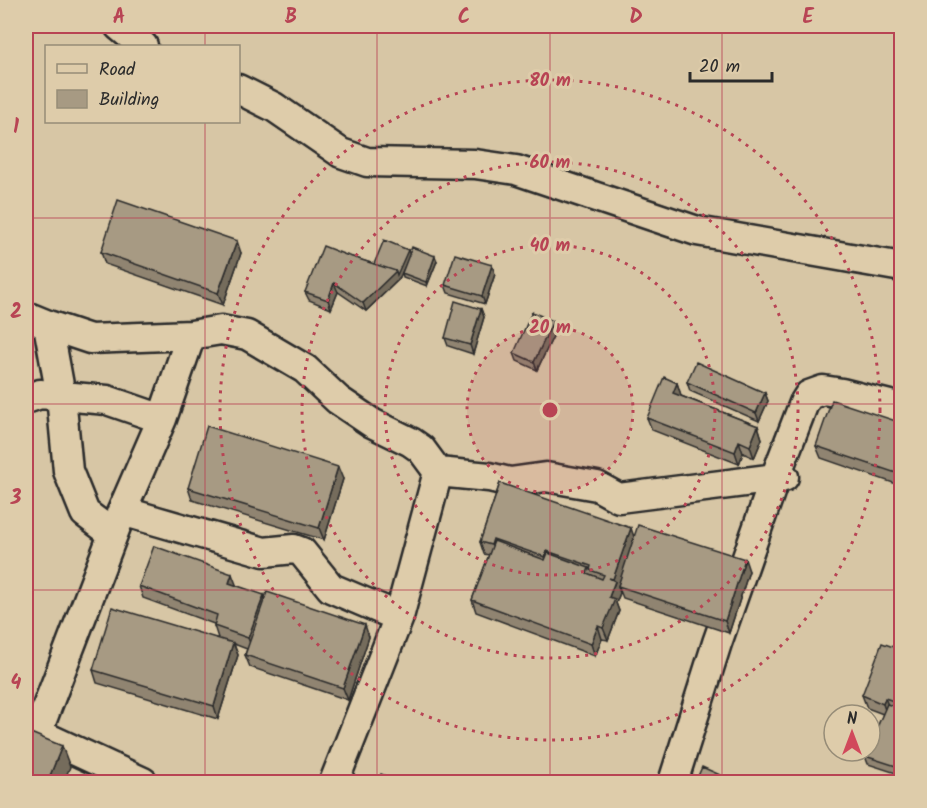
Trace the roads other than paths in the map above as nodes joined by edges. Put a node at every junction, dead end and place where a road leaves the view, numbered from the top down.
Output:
1 (119, 26) edge
2 (142, 45) edge
3 (240, 90) edge
4 (902, 267) edge
5 (37, 321) edge
6 (191, 334) junction
7 (61, 396) junction
8 (26, 399) edge
9 (902, 408) edge
10 (162, 419) junction
11 (438, 472) junction
12 (780, 477) junction
13 (118, 522) junction
14 (399, 617) junction
15 (31, 732) edge
16 (144, 783) edge
17 (334, 783) edge
18 (673, 783) edge

1 - 2 street
3 - 4 street
5 - 6 street
5 - 7 street
6 - 10 street
6 - 11 street
7 - 8 street
7 - 10 street
7 - 13 street
9 - 12 street
10 - 13 street
11 - 12 street
11 - 14 street
12 - 18 street
13 - 14 street
13 - 15 street
14 - 17 street
15 - 16 street

